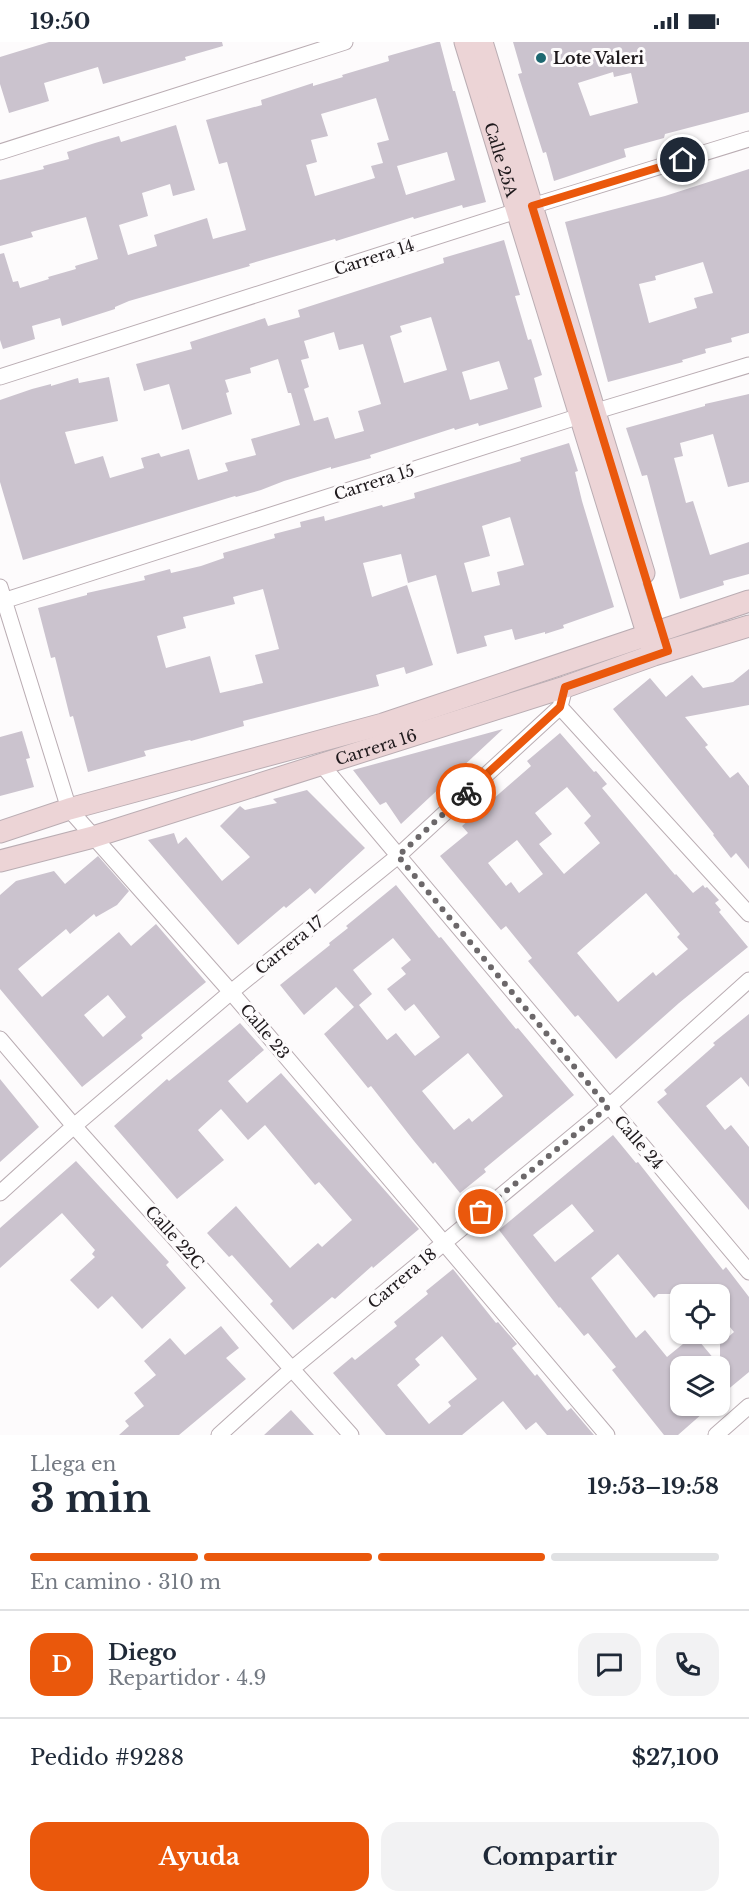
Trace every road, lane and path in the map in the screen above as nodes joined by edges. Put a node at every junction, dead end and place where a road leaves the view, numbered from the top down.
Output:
1 (345, 42) edge
2 (465, 42) edge
3 (482, 42) edge
4 (749, 140) edge
5 (0, 152) edge
6 (525, 208) junction
7 (749, 365) edge
8 (0, 377) edge
9 (588, 414) junction
10 (1, 596) edge
11 (749, 601) edge
12 (749, 627) edge
13 (654, 632) junction
14 (661, 653) junction
15 (562, 697) junction
16 (321, 764) junction
17 (69, 809) junction
18 (0, 832) edge
19 (93, 837) junction
20 (398, 856) junction
21 (0, 861) edge
22 (749, 914) edge
23 (749, 980) edge
24 (231, 992) junction
25 (0, 1039) edge
26 (608, 1107) junction
27 (74, 1126) junction
28 (0, 1193) edge
29 (444, 1242) junction
30 (749, 1272) edge
31 (293, 1368) junction
32 (749, 1407) edge
33 (219, 1435) edge
34 (351, 1435) edge
35 (607, 1435) edge
36 (716, 1435) edge

1 - 5 street
2 - 6 street, Calle 25A
3 - 6 street, Calle 25A
4 - 6 street, Carrera 14
6 - 8 street, Carrera 14
6 - 9 street, Calle 25A
7 - 9 street, Carrera 15
9 - 10 street, Carrera 15
9 - 13 street, Calle 25A
10 - 17 street, Calle 23
11 - 13 street, Carrera 16
12 - 14 street, Carrera 16
13 - 14 street, Calle 25A
13 - 17 street, Carrera 16
14 - 15 street, Carrera 16
15 - 16 street, Carrera 16
15 - 20 street, Carrera 17
15 - 22 street
16 - 19 street, Carrera 16
16 - 20 street, Calle 24
17 - 18 street, Carrera 16
17 - 19 street, Calle 23
19 - 21 street, Carrera 16
19 - 24 street, Calle 23
20 - 24 street, Carrera 17
20 - 26 street, Calle 24
23 - 26 street, Carrera 18
24 - 27 street, Carrera 17
24 - 29 street, Calle 23
25 - 27 street, Calle 22C
26 - 29 street, Carrera 18
26 - 30 street, Calle 24
27 - 28 street, Carrera 17
27 - 31 street, Calle 22C
29 - 31 street, Carrera 18
29 - 35 street, Calle 23
31 - 33 street, Carrera 18
31 - 34 street, Calle 22C
32 - 36 street

